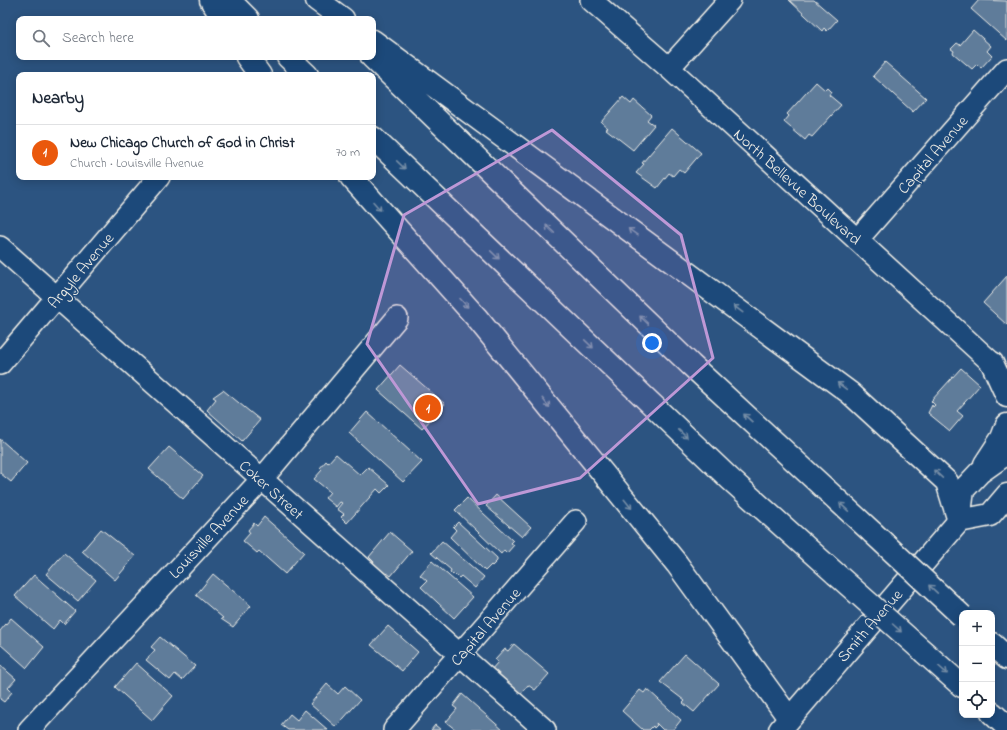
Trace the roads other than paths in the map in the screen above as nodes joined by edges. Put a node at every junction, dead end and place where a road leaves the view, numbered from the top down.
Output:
1 (211, 0) edge
2 (229, 0) edge
3 (312, 0) edge
4 (318, 0) edge
5 (591, 0) edge
6 (730, 0) edge
7 (221, 16) edge
8 (245, 16) edge
9 (329, 16) edge
10 (339, 16) edge
11 (376, 44) edge
12 (249, 60) edge
13 (291, 60) edge
14 (375, 60) edge
15 (669, 68) junction
16 (1007, 69) edge
17 (258, 72) edge
18 (304, 72) edge
19 (376, 141) edge
20 (156, 180) edge
21 (354, 180) edge
22 (857, 240) junction
23 (0, 247) edge
24 (57, 298) junction
25 (397, 318) dead end
26 (0, 364) edge
27 (1000, 366) edge
28 (1007, 396) edge
29 (1007, 425) edge
30 (1007, 453) edge
31 (980, 472) junction
32 (262, 479) junction
33 (1007, 495) edge
34 (576, 521) dead end
35 (959, 521) junction
36 (959, 613) edge
37 (994, 646) edge
38 (460, 656) junction
39 (1007, 658) edge
40 (959, 683) edge
41 (995, 716) edge
42 (788, 726) edge
43 (1007, 727) edge
44 (29, 730) edge
45 (394, 730) edge
46 (545, 730) edge

1 - 7 main road
2 - 8 main road
3 - 9 main road
4 - 10 main road
5 - 15 street, North Bellevue Boulevard
6 - 15 street
35 -> 11 main road
12 - 17 main road
13 - 18 main road
36 -> 14 main road, bridge
15 - 22 street, North Bellevue Boulevard
16 - 22 street, Capital Avenue
19 -> 40 main road, bridge
20 - 24 street, Argyle Avenue
21 -> 42 main road
22 - 27 street, North Bellevue Boulevard
23 - 24 street, Coker Street
24 - 26 street, Argyle Avenue
24 - 32 street, Coker Street
25 - 32 street, Louisville Avenue
27 - 28 main road
29 - 31 main road
30 - 31 main road
31 - 35 main road
32 - 38 street, Coker Street
32 - 44 street, Louisville Avenue
33 - 35 main road
34 - 38 street, Capital Avenue
35 - 42 main road, Smith Avenue
37 - 39 main road
38 - 45 street, Capital Avenue
38 - 46 street, Coker Street
41 - 43 main road

